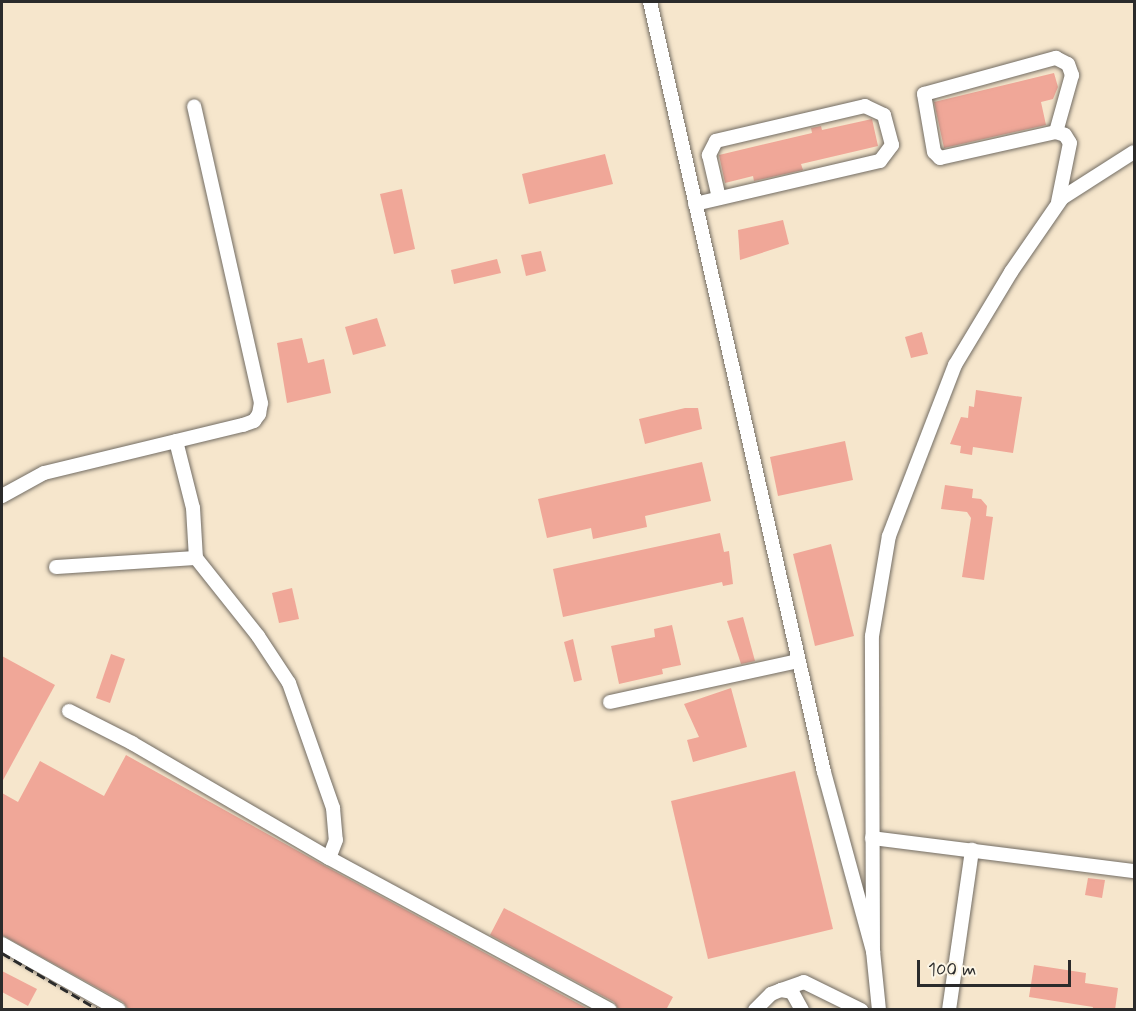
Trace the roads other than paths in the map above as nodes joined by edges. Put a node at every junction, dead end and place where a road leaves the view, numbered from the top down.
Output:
1 (650, 2) edge
2 (194, 106) dead end
3 (1056, 132) junction
4 (1134, 152) edge
5 (719, 198) junction
6 (1058, 202) junction
7 (695, 204) junction
8 (176, 441) junction
9 (2, 496) edge
10 (196, 558) junction
11 (56, 567) dead end
12 (798, 661) junction
13 (610, 702) dead end
14 (69, 711) dead end
15 (872, 838) junction
16 (972, 850) junction
17 (329, 858) junction
18 (1134, 871) edge
19 (2, 944) edge
20 (873, 951) junction
21 (781, 990) junction
22 (119, 1010) edge
23 (610, 1010) edge
24 (755, 1010) edge
25 (802, 1010) edge
26 (861, 1010) edge
27 (879, 1010) edge
28 (949, 1010) edge

1 - 7 street
2 - 8 street
3 - 3 street
3 - 6 street
4 - 6 street
5 - 5 street
5 - 7 street
6 - 15 street
7 - 12 street
8 - 9 street
8 - 10 street
10 - 11 street
10 - 17 street
12 - 13 street
12 - 20 street
14 - 17 street
15 - 16 street
15 - 20 street
16 - 18 street
16 - 28 street
17 - 23 street
19 - 22 street
20 - 27 street
21 - 24 street
21 - 25 street
21 - 26 street

